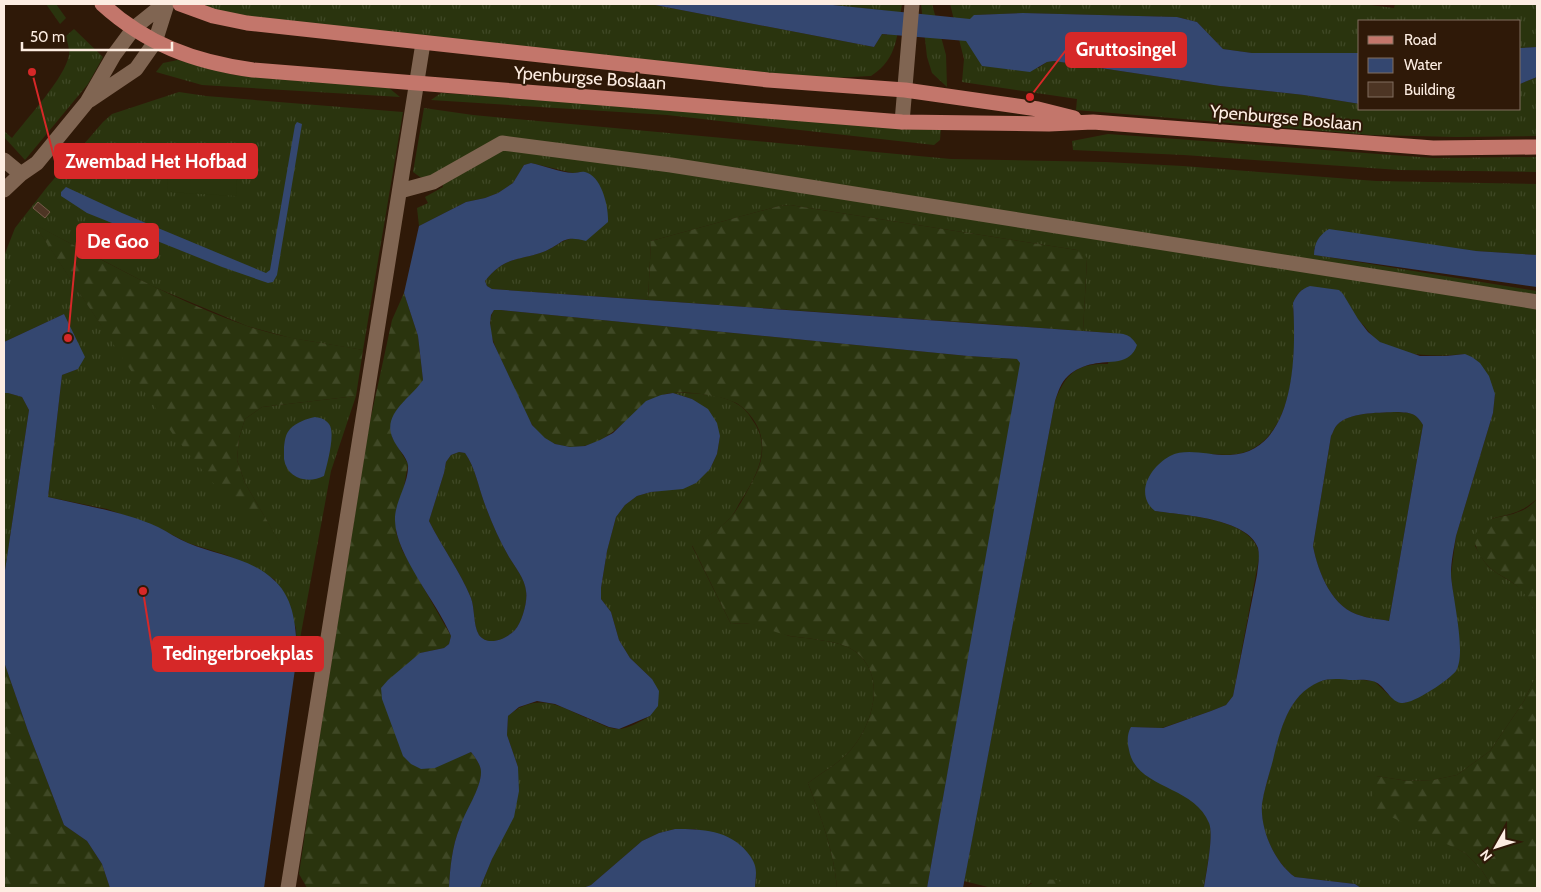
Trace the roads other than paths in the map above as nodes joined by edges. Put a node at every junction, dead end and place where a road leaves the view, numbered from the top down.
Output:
1 (102, 4) edge
2 (165, 4) edge
3 (180, 4) edge
4 (912, 4) edge
5 (134, 28) junction
6 (155, 42) junction
7 (423, 43) junction
8 (417, 84) junction
9 (905, 90) junction
10 (87, 102) junction
11 (902, 122) junction
12 (1093, 122) junction
13 (1537, 147) edge
14 (4, 160) edge
15 (21, 174) junction
16 (4, 190) edge
17 (400, 191) junction
18 (1537, 302) edge
19 (288, 888) edge

1 - 5 main road, Ypenburgse Boslaan
2 - 5 street
2 - 6 street
3 - 7 main road, Ypenburgse Boslaan
4 - 9 street
5 - 6 main road, Ypenburgse Boslaan
5 - 10 street
6 - 8 main road, Ypenburgse Boslaan
6 - 10 street
7 - 8 street
7 - 9 main road, Ypenburgse Boslaan
8 - 11 main road, Ypenburgse Boslaan
8 - 17 street
9 - 11 street
9 - 12 main road, Ypenburgse Boslaan
10 - 15 street
11 - 12 main road, Ypenburgse Boslaan
12 - 13 main road, Ypenburgse Boslaan
14 - 15 street
15 - 16 street
17 - 18 street
17 - 19 street

